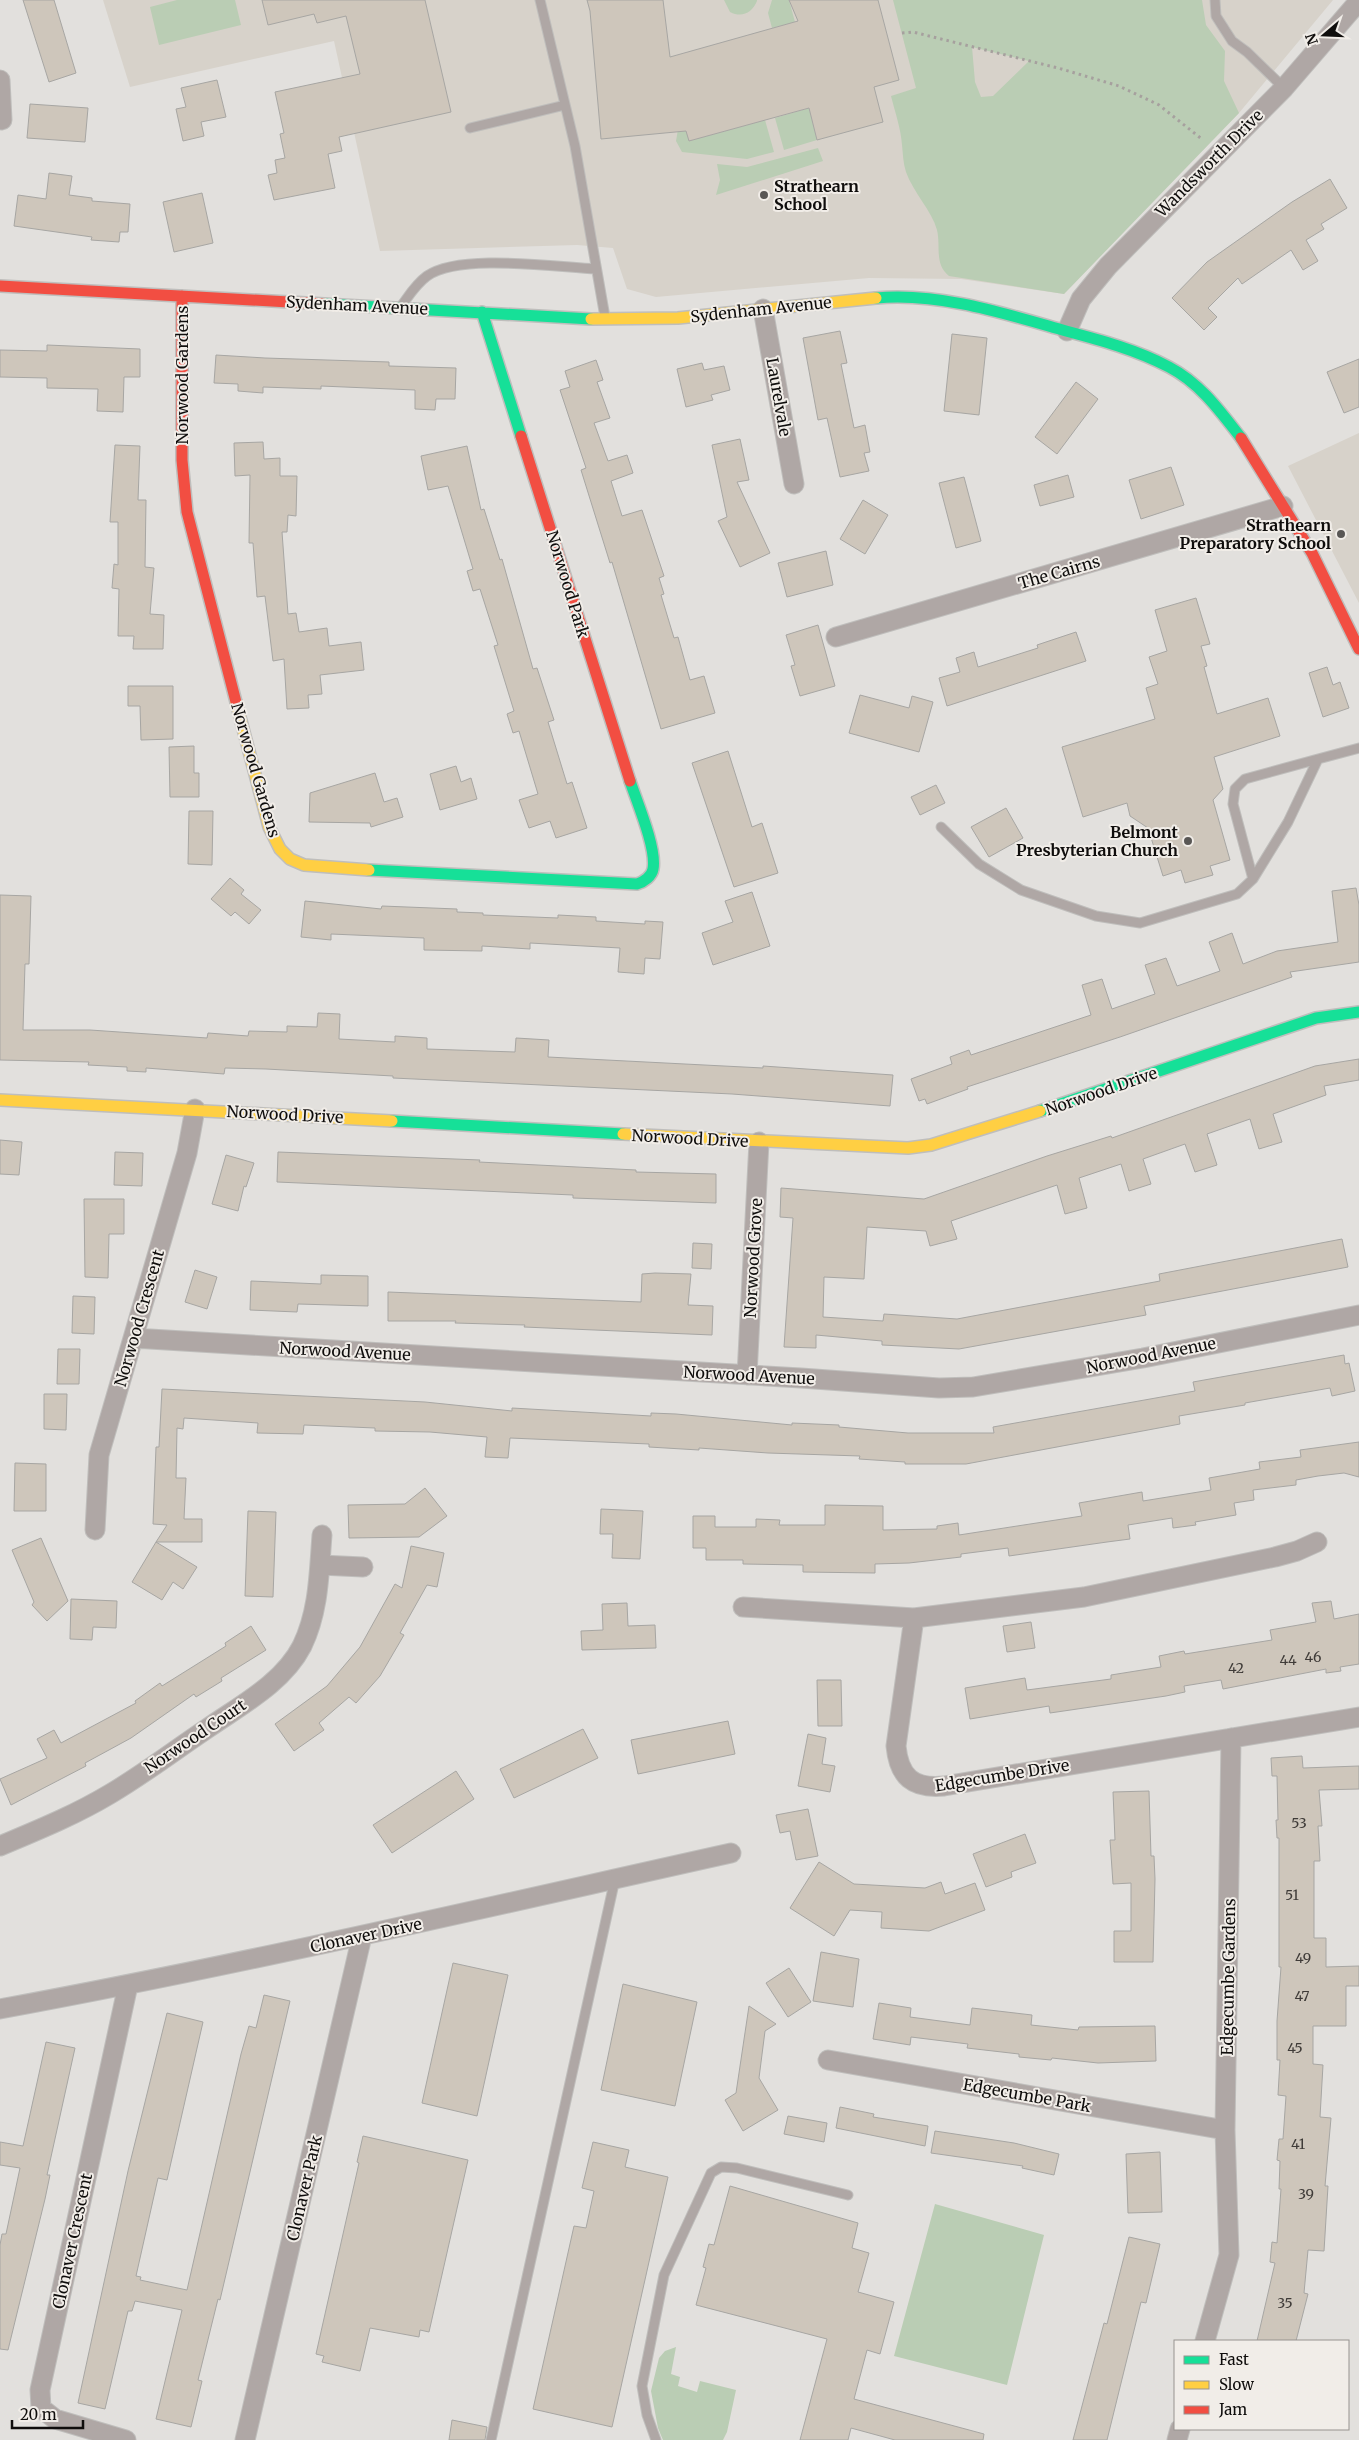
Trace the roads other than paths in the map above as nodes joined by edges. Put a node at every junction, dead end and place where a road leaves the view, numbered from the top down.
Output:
1 (540, 0) edge
2 (1215, 0) edge
3 (1359, 1) edge
4 (0, 80) edge
5 (1284, 88) junction
6 (565, 105) junction
7 (2, 120) dead end
8 (470, 128) dead end
9 (596, 269) junction
10 (0, 286) edge
11 (182, 296) junction
12 (401, 308) junction
13 (763, 310) junction
14 (482, 312) junction
15 (605, 320) junction
16 (1067, 330) junction
17 (794, 484) dead end
18 (1283, 506) junction
19 (836, 637) dead end
20 (1359, 649) edge
21 (1359, 748) edge
22 (1318, 759) junction
23 (941, 827) dead end
24 (654, 856) joint
25 (1253, 879) junction
26 (1359, 1012) edge
27 (0, 1100) edge
28 (195, 1109) junction
29 (759, 1142) junction
30 (1359, 1315) edge
31 (133, 1338) junction
32 (747, 1375) junction
33 (95, 1530) dead end
34 (322, 1535) dead end
35 (1317, 1542) dead end
36 (320, 1565) junction
37 (363, 1567) dead end
38 (743, 1608) dead end
39 (914, 1618) junction
40 (1359, 1716) edge
41 (1231, 1738) junction
42 (0, 1846) edge
43 (731, 1853) dead end
44 (615, 1879) junction
45 (362, 1936) junction
46 (128, 1985) junction
47 (0, 2009) edge
48 (828, 2060) dead end
49 (1226, 2130) junction
50 (848, 2195) dead end
51 (1205, 2340) edge
52 (126, 2440) edge
53 (246, 2440) edge
54 (491, 2440) edge
55 (656, 2440) edge

1 - 6 lane
2 - 5 lane
3 - 5 street, Wandsworth Drive
4 - 7 street
5 - 16 street, Wandsworth Drive
6 - 8 lane
6 - 9 lane
9 - 12 lane
9 - 15 lane
10 - 11 street, Sydenham Avenue
11 - 12 street, Sydenham Avenue
11 - 24 street, Norwood Gardens
12 - 14 street, Sydenham Avenue
13 - 15 street, Sydenham Avenue
13 - 16 street, Sydenham Avenue
13 - 17 street, Laurelvale
14 - 15 street, Sydenham Avenue
14 - 24 street, Norwood Park
16 - 18 street, Sydenham Avenue
18 - 19 street, The Cairns
18 - 20 street, Sydenham Avenue
21 - 22 lane
22 - 25 lane
22 - 25 lane
23 - 25 lane
26 - 29 street, Norwood Drive
27 - 28 street, Norwood Drive
28 - 29 street, Norwood Drive
28 - 31 street, Norwood Crescent
29 - 32 street, Norwood Grove
30 - 32 street, Norwood Avenue
31 - 32 street, Norwood Avenue
31 - 33 street, Norwood Crescent
34 - 36 street, Norwood Court
35 - 39 street
36 - 37 street
36 - 42 street, Norwood Court
38 - 39 street
39 - 41 street, Edgecumbe Drive
40 - 41 street
41 - 49 street, Edgecumbe Gardens
43 - 44 street, Clonaver Drive
44 - 45 street, Clonaver Drive
44 - 54 lane
45 - 46 street, Clonaver Drive
45 - 53 street, Clonaver Park
46 - 47 street, Clonaver Drive
46 - 52 street, Clonaver Crescent
48 - 49 street, Edgecumbe Park
49 - 51 street, Edgecumbe Gardens
50 - 55 lane

